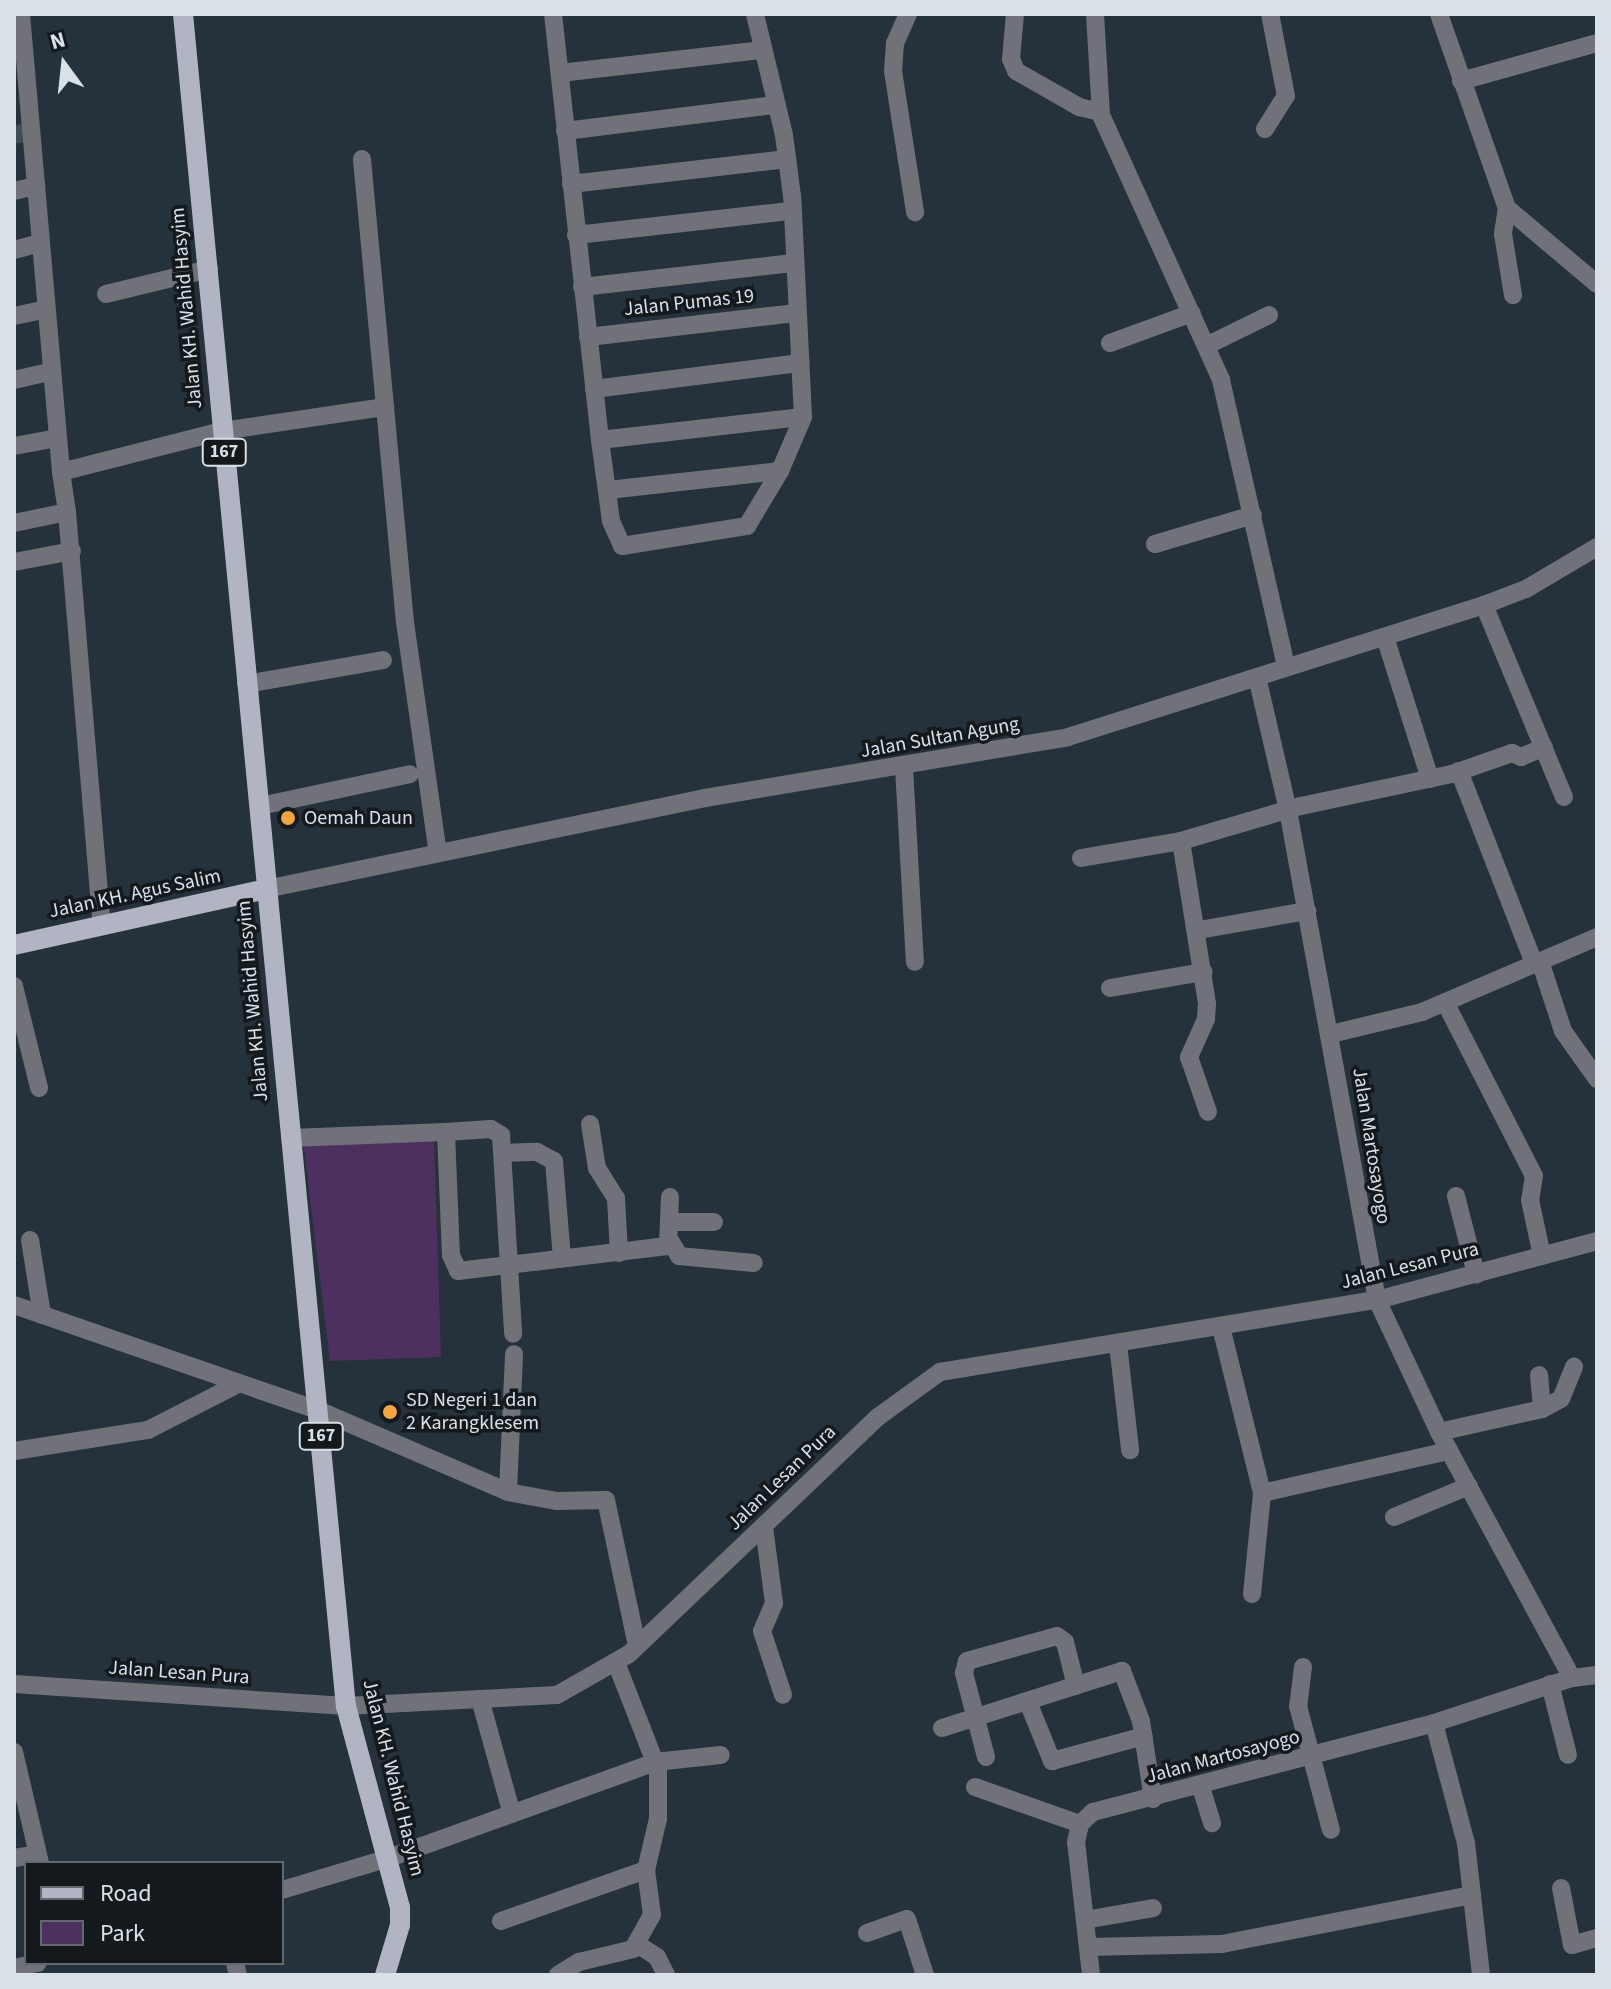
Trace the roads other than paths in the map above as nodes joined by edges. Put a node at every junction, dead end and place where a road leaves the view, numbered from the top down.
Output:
1 (21, 14) edge
2 (183, 14) edge
3 (554, 14) edge
4 (755, 14) edge
5 (908, 14) edge
6 (1015, 14) edge
7 (1095, 14) edge
8 (1270, 14) edge
9 (1439, 14) edge
10 (1597, 43) edge
11 (761, 50) junction
12 (560, 73) junction
13 (1461, 81) junction
14 (20, 84) edge
15 (775, 105) junction
16 (1100, 112) junction
17 (1265, 129) dead end
18 (565, 131) junction
19 (362, 159) dead end
20 (787, 159) junction
21 (571, 184) junction
22 (36, 186) junction
23 (14, 191) edge
24 (1507, 208) junction
25 (791, 211) junction
26 (915, 212) dead end
27 (576, 235) junction
28 (41, 243) junction
29 (14, 250) edge
30 (793, 263) junction
31 (209, 269) junction
32 (1593, 273) edge
33 (582, 287) junction
34 (106, 294) dead end
35 (1513, 295) dead end
36 (46, 309) junction
37 (795, 313) junction
38 (1192, 313) junction
39 (1269, 315) dead end
40 (14, 316) edge
41 (588, 337) junction
42 (1110, 343) dead end
43 (1208, 345) junction
44 (800, 363) junction
45 (52, 371) junction
46 (14, 380) edge
47 (594, 389) junction
48 (385, 407) junction
49 (803, 417) junction
50 (222, 431) junction
51 (57, 438) junction
52 (600, 440) junction
53 (14, 446) edge
54 (780, 471) junction
55 (61, 472) junction
56 (608, 490) junction
57 (67, 512) junction
58 (1253, 515) junction
59 (14, 523) edge
60 (1155, 544) dead end
61 (1597, 547) edge
62 (72, 551) junction
63 (14, 562) edge
64 (1484, 605) junction
65 (1385, 637) junction
66 (383, 660) dead end
67 (1286, 667) junction
68 (1257, 677) junction
69 (246, 684) junction
70 (1544, 747) junction
71 (904, 767) junction
72 (1459, 771) junction
73 (410, 774) dead end
74 (1430, 779) junction
75 (1564, 797) dead end
76 (260, 806) junction
77 (1288, 810) junction
78 (1181, 841) junction
79 (438, 853) junction
80 (1081, 858) dead end
81 (266, 889) junction
82 (1307, 911) junction
83 (102, 925) junction
84 (1199, 930) junction
85 (1597, 937) edge
86 (14, 945) edge
87 (915, 962) dead end
88 (1537, 962) junction
89 (1204, 972) junction
90 (14, 986) edge
91 (1110, 988) dead end
92 (1445, 1002) junction
93 (1331, 1034) junction
94 (1597, 1079) edge
95 (39, 1088) dead end
96 (1208, 1112) dead end
97 (590, 1124) dead end
98 (446, 1132) junction
99 (290, 1138) junction
100 (504, 1153) junction
101 (1456, 1196) dead end
102 (670, 1197) dead end
103 (671, 1222) junction
104 (714, 1222) dead end
105 (30, 1240) dead end
106 (1597, 1241) edge
107 (671, 1242) junction
108 (619, 1253) junction
109 (1542, 1256) junction
110 (562, 1258) junction
111 (754, 1263) dead end
112 (505, 1265) junction
113 (1476, 1274) junction
114 (1377, 1300) junction
115 (14, 1305) edge
116 (42, 1315) junction
117 (1221, 1327) junction
118 (513, 1334) dead end
119 (1118, 1344) junction
120 (514, 1354) dead end
121 (1574, 1366) dead end
122 (1539, 1375) dead end
123 (238, 1384) junction
124 (1542, 1409) junction
125 (318, 1410) junction
126 (1439, 1432) junction
127 (1130, 1450) dead end
128 (14, 1451) edge
129 (1449, 1451) junction
130 (1469, 1486) junction
131 (508, 1492) junction
132 (1262, 1493) junction
133 (1394, 1517) dead end
134 (764, 1527) junction
135 (1252, 1594) dead end
136 (637, 1646) junction
137 (616, 1662) junction
138 (1303, 1667) dead end
139 (1597, 1675) edge
140 (1572, 1678) junction
141 (14, 1684) edge
142 (1550, 1684) junction
143 (1076, 1686) junction
144 (783, 1695) dead end
145 (480, 1699) junction
146 (1028, 1702) junction
147 (346, 1706) junction
148 (976, 1717) junction
149 (1434, 1723) junction
150 (942, 1728) dead end
151 (1144, 1736) junction
152 (14, 1752) edge
153 (721, 1755) dead end
154 (1568, 1755) dead end
155 (986, 1757) dead end
156 (1310, 1757) junction
157 (655, 1762) junction
158 (17, 1774) edge
159 (975, 1787) dead end
160 (1201, 1787) junction
161 (1153, 1799) junction
162 (512, 1814) junction
163 (1212, 1823) dead end
164 (1080, 1824) junction
165 (1331, 1830) dead end
166 (14, 1858) edge
167 (39, 1858) edge
168 (389, 1858) junction
169 (646, 1870) junction
170 (1561, 1888) dead end
171 (284, 1889) edge
172 (1472, 1895) junction
173 (1153, 1908) dead end
174 (1085, 1920) junction
175 (501, 1921) dead end
176 (867, 1933) dead end
177 (1597, 1938) edge
178 (637, 1944) junction
179 (1088, 1947) junction
180 (385, 1975) edge
181 (558, 1975) edge
182 (666, 1975) edge
183 (925, 1975) edge
184 (1091, 1975) edge
185 (1481, 1975) edge

1 - 14 street
2 - 31 main road, Jalan KH. Wahid Hasyim / 167
3 - 12 street
4 - 11 street
5 - 26 street
6 - 16 street
7 - 16 street
8 - 17 street
9 - 13 street
10 - 13 street
11 - 12 street
11 - 15 street
12 - 18 street
13 - 24 street
14 - 22 street
15 - 18 street
15 - 20 street
16 - 38 street
18 - 21 street
19 - 48 street
20 - 21 street
20 - 25 street
21 - 27 street
22 - 23 street
22 - 28 street
24 - 32 street
24 - 35 street
25 - 27 street
25 - 30 street
27 - 33 street
28 - 29 street
28 - 36 street
30 - 33 street
30 - 37 street
31 - 34 street
31 - 50 main road, Jalan KH. Wahid Hasyim / 167
33 - 41 street
36 - 40 street
36 - 45 street
37 - 41 street, Jalan Pumas 19
37 - 44 street
38 - 42 street
38 - 43 street
39 - 43 street
41 - 47 street
43 - 58 street
44 - 47 street
44 - 49 street
45 - 46 street
45 - 51 street
47 - 52 street
48 - 50 street
48 - 79 street
49 - 52 street
49 - 54 street
50 - 55 street
50 - 69 main road, Jalan KH. Wahid Hasyim / 167
51 - 53 street
51 - 55 street
52 - 56 street
54 - 56 street
54 - 56 street
55 - 57 street
57 - 59 street
57 - 62 street
58 - 60 street
58 - 67 street
61 - 64 street, Jalan Sultan Agung
62 - 63 street
62 - 83 street
64 - 65 street, Jalan Sultan Agung
64 - 70 street
65 - 67 street, Jalan Sultan Agung
65 - 74 street
66 - 69 street
67 - 68 street, Jalan Sultan Agung
68 - 71 street, Jalan Sultan Agung
68 - 77 street, Jalan Martosayogo
69 - 76 main road, Jalan KH. Wahid Hasyim / 167
70 - 72 street
70 - 75 street
71 - 79 street, Jalan Sultan Agung
71 - 87 street
72 - 74 street
72 - 88 street
73 - 76 street
74 - 77 street
76 - 81 main road, Jalan KH. Wahid Hasyim / 167
77 - 78 street
77 - 82 street, Jalan Martosayogo
78 - 80 street
78 - 84 street
79 - 81 street, Jalan Sultan Agung
81 - 83 main road, Jalan KH. Agus Salim
81 - 99 main road, Jalan KH. Wahid Hasyim / 167
82 - 84 street
82 - 93 street, Jalan Martosayogo
83 - 86 main road, Jalan KH. Agus Salim
84 - 89 street
85 - 88 street
88 - 92 street
88 - 94 street
89 - 91 street
89 - 96 street
90 - 95 street
92 - 93 street
92 - 109 street
93 - 114 street, Jalan Martosayogo
97 - 108 street
98 - 99 street
98 - 100 street
98 - 112 street
99 - 125 main road, Jalan KH. Wahid Hasyim / 167
100 - 110 street
100 - 112 street
101 - 113 street
102 - 103 street
103 - 104 street
103 - 107 street
105 - 116 street
106 - 109 street, Jalan Lesan Pura
107 - 108 street
107 - 111 street
108 - 110 street
109 - 113 street, Jalan Lesan Pura
110 - 112 street
112 - 118 street
113 - 114 street, Jalan Lesan Pura
114 - 117 street, Jalan Lesan Pura
114 - 126 street, Jalan Martosayogo
115 - 116 street
116 - 123 street
117 - 119 street, Jalan Lesan Pura
117 - 132 street
119 - 127 street
119 - 134 street, Jalan Lesan Pura
120 - 131 street
121 - 124 street
122 - 124 street
123 - 125 street
123 - 128 street
124 - 126 street
125 - 131 street
125 - 147 main road, Jalan KH. Wahid Hasyim / 167
126 - 129 street, Jalan Martosayogo
129 - 130 street, Jalan Martosayogo
129 - 132 street
130 - 133 street
130 - 140 street, Jalan Martosayogo
131 - 136 street
132 - 135 street
134 - 136 street, Jalan Lesan Pura
134 - 144 street
136 - 137 street, Jalan Lesan Pura
137 - 145 street, Jalan Lesan Pura
137 - 157 street
138 - 156 street
139 - 140 street, Jalan Martosayogo
140 - 142 street, Jalan Martosayogo
141 - 147 street, Jalan Lesan Pura
142 - 149 street, Jalan Martosayogo
142 - 154 street
143 - 146 street
143 - 148 street
143 - 151 street
145 - 147 street, Jalan Lesan Pura
145 - 162 street
146 - 148 street
146 - 151 street
147 - 168 main road, Jalan KH. Wahid Hasyim / 167
148 - 150 street
148 - 155 street
149 - 156 street, Jalan Martosayogo
149 - 172 street
151 - 161 street
152 - 158 street
153 - 157 street
156 - 160 street, Jalan Martosayogo
156 - 165 street
157 - 162 street
157 - 169 street
158 - 167 street
159 - 164 street
160 - 161 street, Jalan Martosayogo
160 - 163 street
161 - 164 street, Jalan Martosayogo
162 - 168 street
164 - 174 street
166 - 167 street
168 - 171 street
168 - 180 main road, Jalan KH. Wahid Hasyim / 167
169 - 175 street
169 - 178 street
170 - 177 street
172 - 179 street
172 - 185 street
173 - 174 street
174 - 179 street
176 - 183 street
178 - 181 street
178 - 182 street
179 - 184 street

